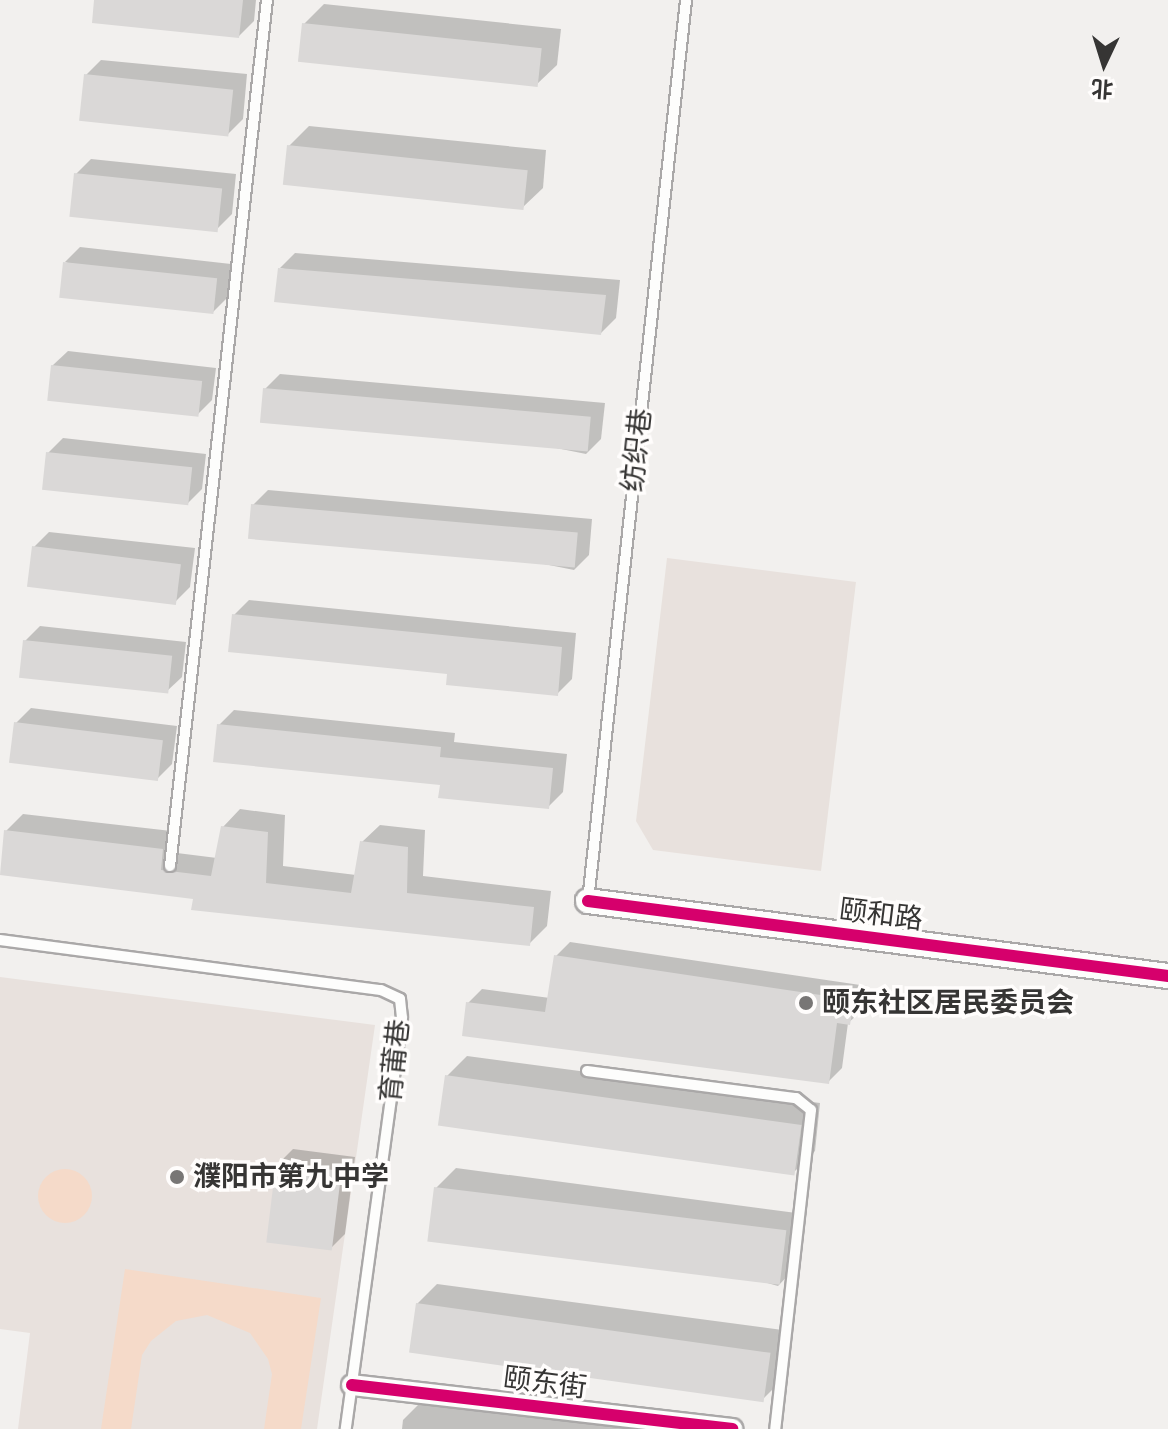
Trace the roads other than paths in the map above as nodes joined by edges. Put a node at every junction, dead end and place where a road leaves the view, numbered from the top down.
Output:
1 (267, 0) edge
2 (686, 0) edge
3 (170, 866) dead end
4 (588, 901) joint
5 (0, 940) edge
6 (1168, 976) edge
7 (587, 1071) dead end
8 (352, 1385) junction
9 (346, 1429) edge
10 (732, 1429) edge
11 (775, 1429) edge

1 - 3 lane
2 - 4 lane, 纺织巷
4 - 6 street, 颐和路
5 - 8 lane, 育莆巷
7 - 11 lane
8 - 9 lane, 育莆巷
8 - 10 street, 颐东街

